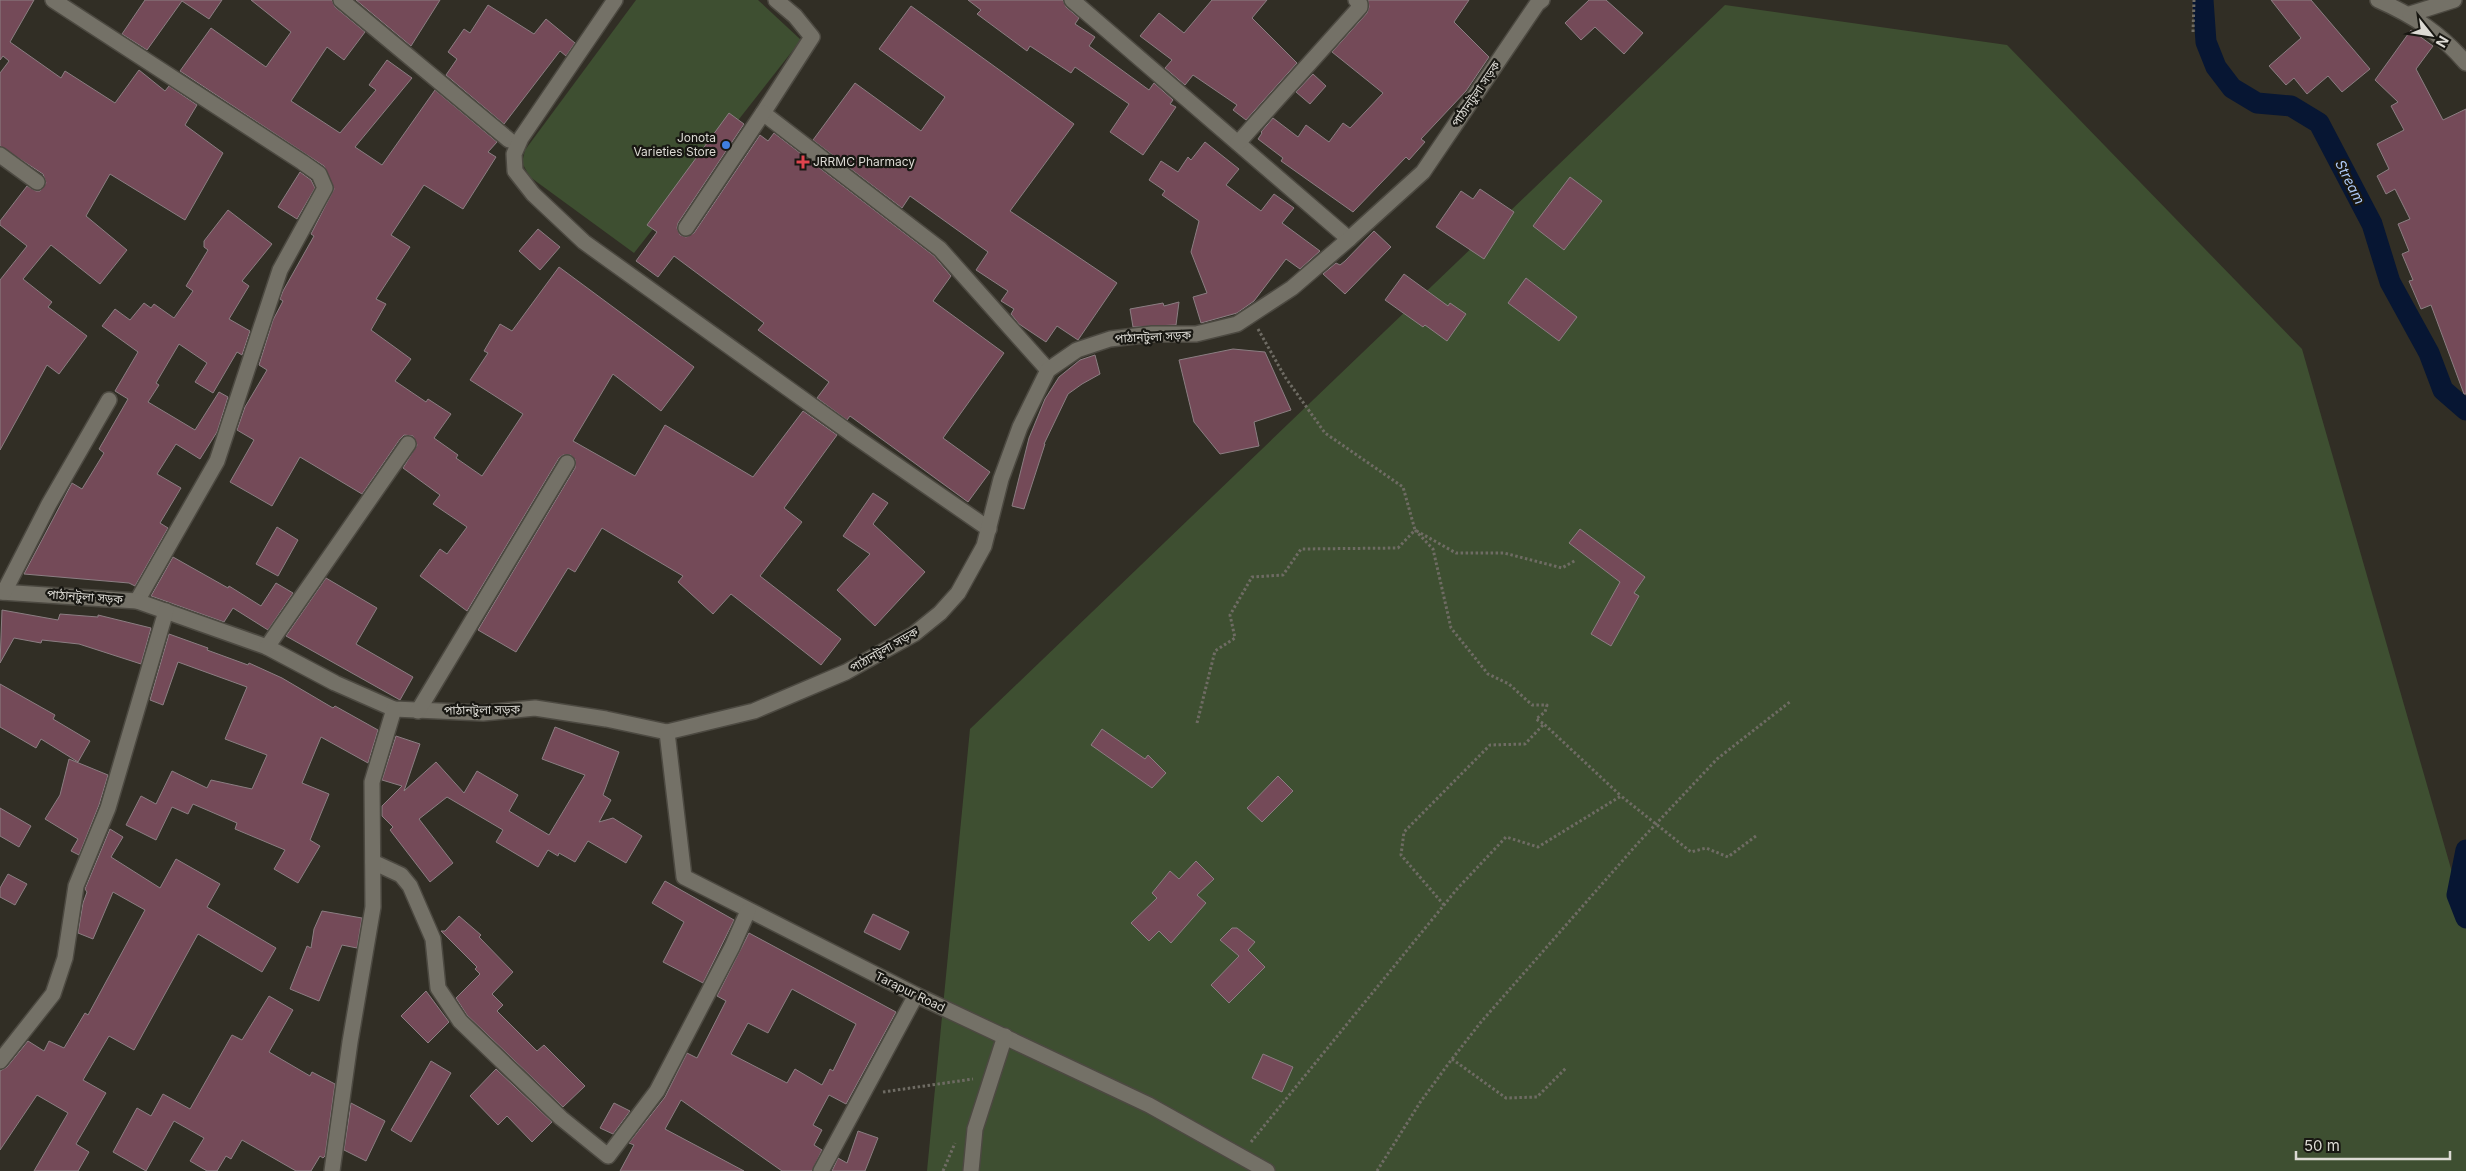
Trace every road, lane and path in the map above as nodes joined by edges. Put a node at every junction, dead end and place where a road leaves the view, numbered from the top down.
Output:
1 (53, 0) edge
2 (341, 0) edge
3 (615, 0) edge
4 (776, 0) edge
5 (1072, 0) edge
6 (1356, 0) edge
7 (1542, 0) edge
8 (2194, 0) edge
9 (2378, 0) edge
10 (2454, 0) edge
11 (2410, 14) junction
12 (2193, 32) dead end
13 (2466, 63) edge
14 (764, 113) junction
15 (509, 140) dead end
16 (1238, 143) junction
17 (0, 154) edge
18 (37, 182) dead end
19 (686, 228) dead end
20 (1349, 239) junction
21 (1251, 315) junction
22 (1048, 370) junction
23 (109, 400) dead end
24 (408, 444) dead end
25 (567, 463) dead end
26 (989, 529) junction
27 (1415, 530) junction
28 (1576, 560) dead end
29 (2, 592) edge
30 (137, 601) junction
31 (166, 611) junction
32 (267, 647) junction
33 (1791, 701) dead end
34 (394, 709) junction
35 (418, 711) junction
36 (1198, 723) dead end
37 (1544, 724) junction
38 (667, 732) junction
39 (1622, 796) junction
40 (1654, 825) junction
41 (1756, 836) dead end
42 (373, 862) junction
43 (1444, 904) junction
44 (748, 911) junction
45 (916, 995) junction
46 (1005, 1036) junction
47 (1452, 1059) junction
48 (0, 1061) edge
49 (1566, 1068) dead end
50 (976, 1079) dead end
51 (862, 1094) junction
52 (1240, 1157) junction
53 (332, 1171) edge
54 (821, 1171) edge
55 (971, 1171) edge
56 (1267, 1171) edge
57 (1377, 1171) edge

1 - 30 street
2 - 15 street
3 - 26 street
4 - 14 street
5 - 16 street
6 - 16 street
7 - 20 street, পাঠানটুলা সড়ক
8 - 12 path
9 - 11 street
10 - 11 street
11 - 13 street
14 - 19 street
14 - 22 street
16 - 20 street
17 - 18 street
20 - 21 street, পাঠানটুলা সড়ক
21 - 22 street, পাঠানটুলা সড়ক
21 - 27 path
22 - 26 street, পাঠানটুলা সড়ক
23 - 29 street
24 - 32 street
25 - 35 street
26 - 38 street, পাঠানটুলা সড়ক
27 - 28 path
27 - 36 path
27 - 37 path
29 - 30 street, পাঠানটুলা সড়ক
30 - 31 street, পাঠানটুলা সড়ক
31 - 32 street, পাঠানটুলা সড়ক
31 - 48 street
32 - 34 street, পাঠানটুলা সড়ক
33 - 40 path
34 - 35 street, পাঠানটুলা সড়ক
34 - 42 street
35 - 38 street, পাঠানটুলা সড়ক
37 - 39 path
37 - 43 path
38 - 44 street, Tarapur Road
39 - 40 path
39 - 43 path
40 - 41 path
40 - 47 path
42 - 44 street
42 - 53 street
43 - 52 path
44 - 45 street, Tarapur Road
45 - 46 street, Tarapur Road
45 - 51 street
46 - 52 street, Tarapur Road
46 - 55 street
47 - 49 path
47 - 57 path
50 - 51 path
51 - 54 street
52 - 56 street, Tarapur Road

